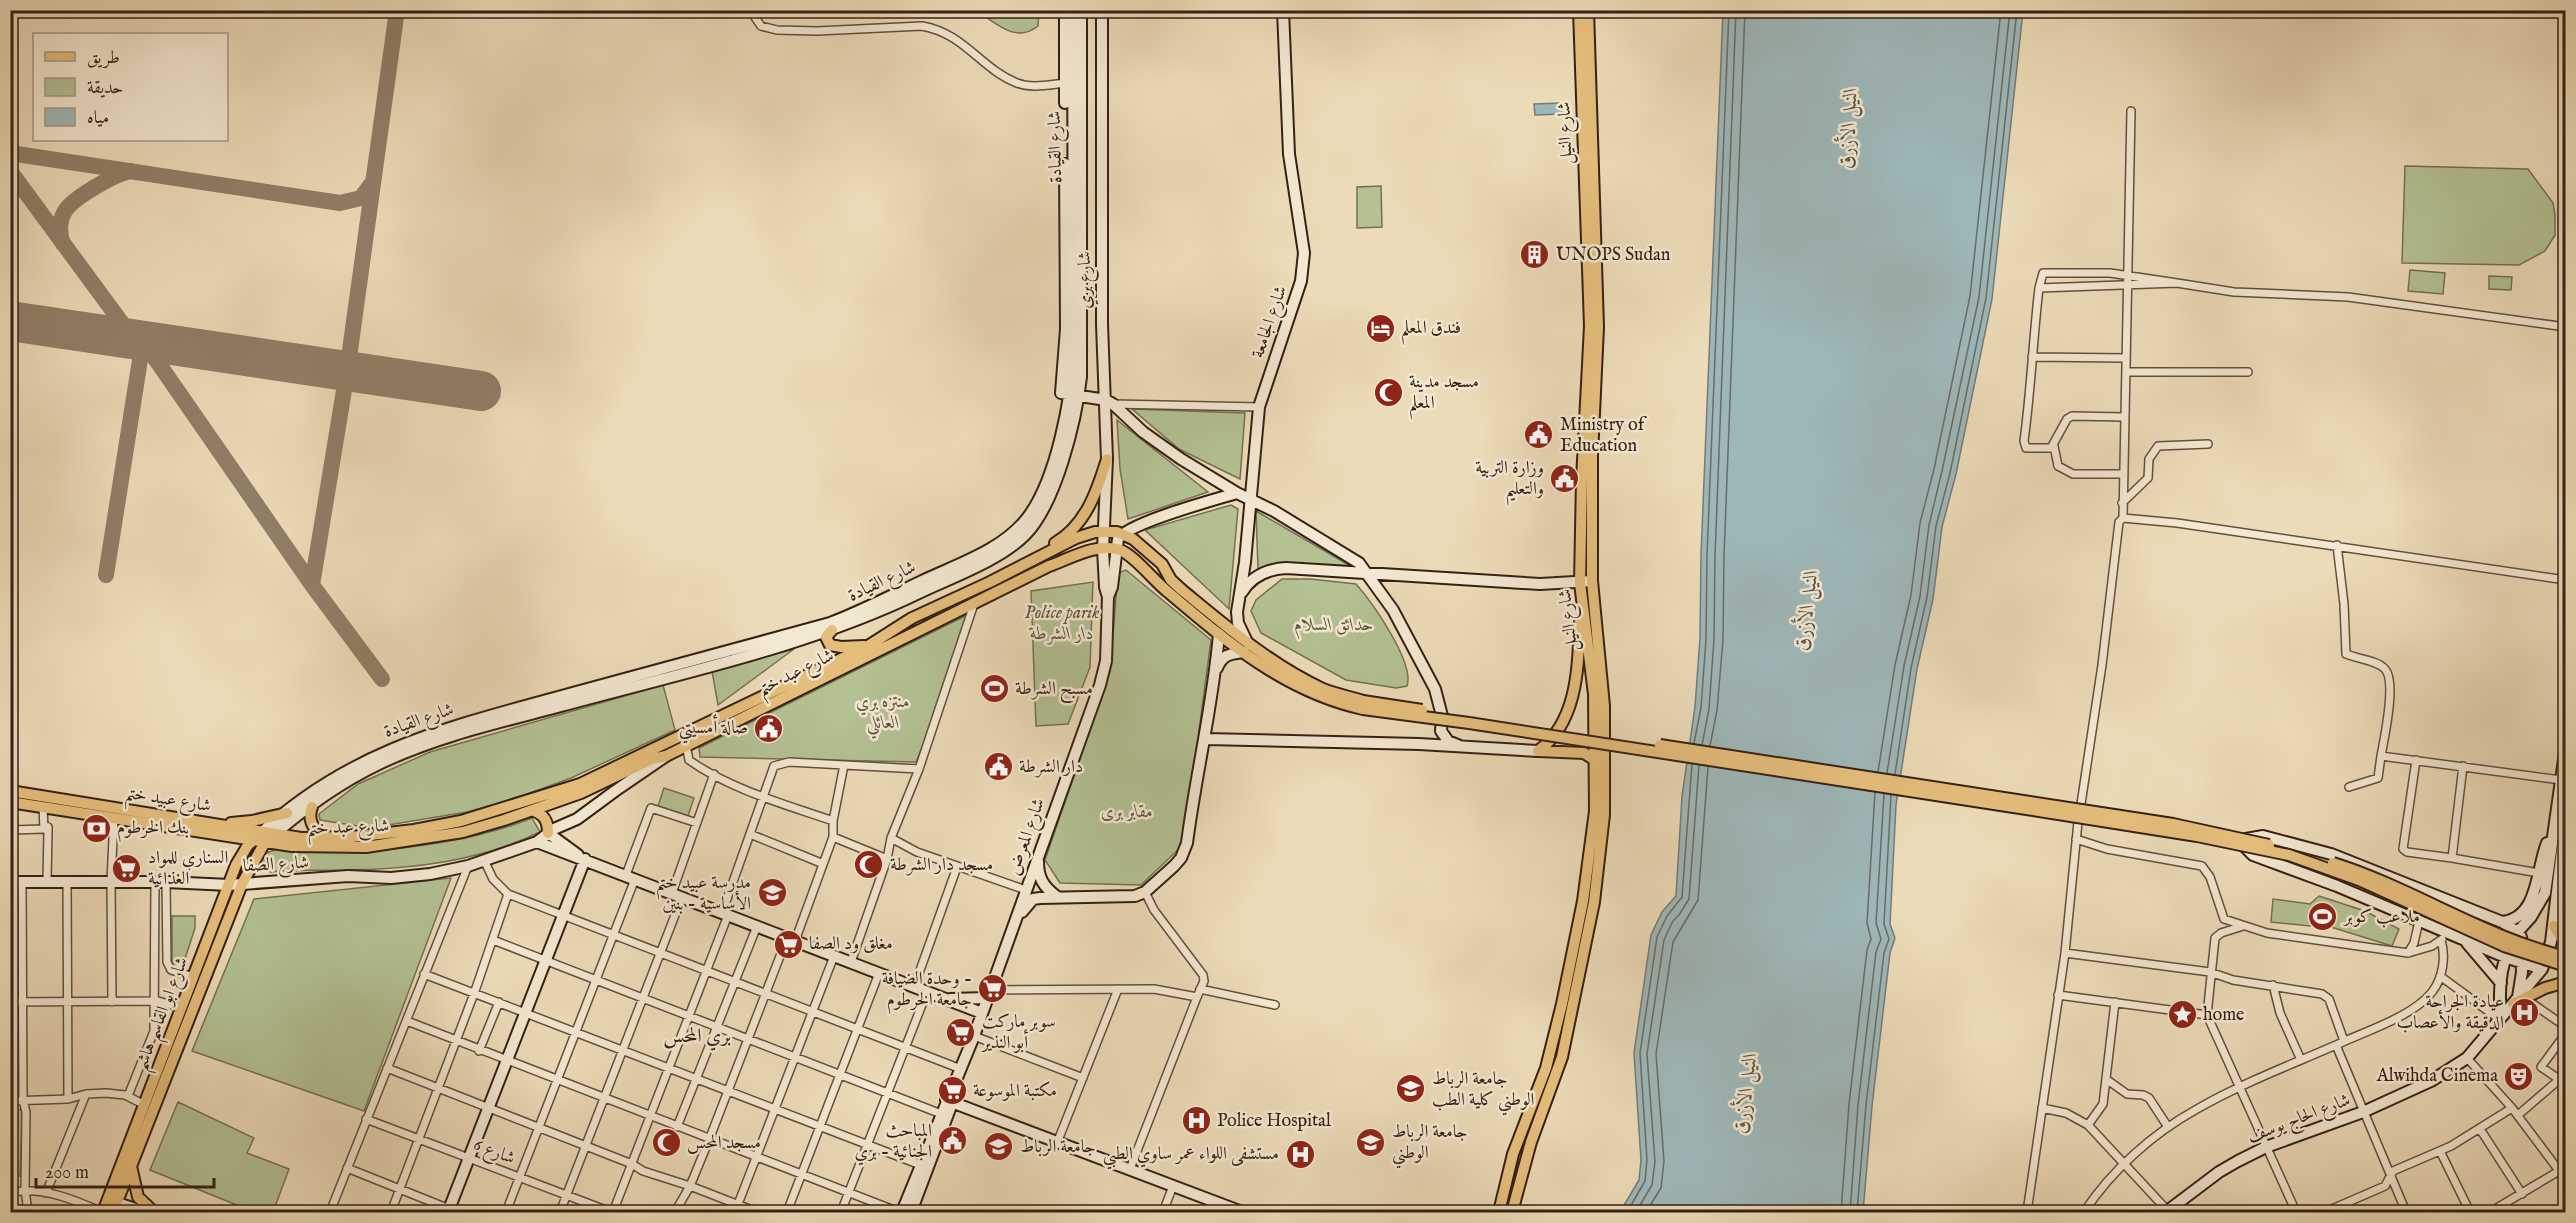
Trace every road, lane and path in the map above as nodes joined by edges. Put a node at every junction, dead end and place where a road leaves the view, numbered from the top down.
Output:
1 (750, 10) edge
2 (1065, 10) edge
3 (1073, 10) edge
4 (1081, 10) edge
5 (1102, 10) edge
6 (1282, 10) edge
7 (1579, 10) edge
8 (1588, 10) edge
9 (1069, 83) junction
10 (2131, 111) dead end
11 (2128, 274) junction
12 (2177, 283) junction
13 (2128, 285) junction
14 (2039, 288) junction
15 (2565, 327) edge
16 (2032, 357) junction
17 (2126, 358) junction
18 (2126, 372) junction
19 (2248, 372) dead end
20 (1070, 395) junction
21 (1110, 402) junction
22 (1259, 407) junction
23 (2124, 417) junction
24 (2208, 444) dead end
25 (2054, 446) junction
26 (1107, 459) junction
27 (2123, 474) junction
28 (1237, 493) junction
29 (1249, 499) junction
30 (2122, 503) junction
31 (2123, 518) junction
32 (1105, 531) junction
33 (1123, 533) junction
34 (2337, 545) junction
35 (1103, 549) junction
36 (1115, 549) junction
37 (1034, 559) junction
38 (1368, 574) junction
39 (2565, 580) edge
40 (1586, 582) junction
41 (1108, 597) junction
42 (1239, 598) junction
43 (974, 604) junction
44 (1583, 610) junction
45 (832, 630) junction
46 (1219, 634) junction
47 (1246, 640) junction
48 (868, 645) junction
49 (1245, 652) junction
50 (1216, 668) junction
51 (668, 671) junction
52 (1363, 705) junction
53 (1206, 739) junction
54 (686, 746) junction
55 (1460, 746) junction
56 (2565, 746) edge
57 (1538, 751) junction
58 (666, 756) junction
59 (2381, 756) junction
60 (1595, 760) junction
61 (2416, 760) junction
62 (844, 765) junction
63 (2463, 766) junction
64 (919, 769) junction
65 (714, 774) junction
66 (2561, 780) junction
67 (2349, 787) dead end
68 (10, 791) edge
69 (763, 795) junction
70 (10, 802) edge
71 (2081, 804) dead end
72 (43, 807) junction
73 (312, 807) junction
74 (534, 811) junction
75 (287, 813) junction
76 (2565, 816) edge
77 (114, 818) junction
78 (577, 819) junction
79 (833, 821) junction
80 (697, 822) junction
81 (2078, 822) dead end
82 (219, 825) junction
83 (2554, 826) junction
84 (44, 829) junction
85 (10, 830) edge
86 (193, 831) joint
87 (548, 833) junction
88 (750, 834) junction
89 (263, 837) junction
90 (833, 837) junction
91 (321, 838) junction
92 (891, 838) junction
93 (2076, 839) junction
94 (537, 842) junction
95 (2245, 843) junction
96 (569, 847) junction
97 (2452, 858) junction
98 (582, 859) junction
99 (887, 859) junction
100 (1037, 859) junction
101 (484, 860) junction
102 (822, 863) junction
103 (2563, 864) edge
104 (468, 866) junction
105 (957, 867) junction
106 (2539, 873) junction
107 (631, 877) junction
108 (67, 881) junction
109 (111, 881) junction
110 (16, 882) edge
111 (47, 882) junction
112 (160, 882) junction
113 (242, 884) junction
114 (229, 885) junction
115 (1026, 890) junction
116 (1144, 892) junction
117 (508, 894) junction
118 (677, 895) junction
119 (1056, 896) junction
120 (725, 914) junction
121 (563, 915) junction
122 (2419, 921) junction
123 (2502, 922) junction
124 (1014, 925) junction
125 (757, 926) junction
126 (2243, 926) junction
127 (2554, 926) junction
128 (2518, 932) junction
129 (614, 934) junction
130 (2445, 937) junction
131 (791, 939) junction
132 (493, 940) junction
133 (2465, 941) junction
134 (2565, 946) edge
135 (661, 952) junction
136 (2065, 953) junction
137 (2408, 953) junction
138 (834, 956) junction
139 (2505, 957) junction
140 (2565, 957) edge
141 (545, 962) junction
142 (851, 962) junction
143 (2522, 963) junction
144 (2565, 966) edge
145 (2542, 969) junction
146 (707, 971) junction
147 (2210, 972) junction
148 (424, 974) junction
149 (879, 974) junction
150 (2440, 976) junction
151 (194, 977) junction
152 (596, 981) junction
153 (734, 982) junction
154 (2565, 982) edge
155 (2501, 983) junction
156 (2273, 985) junction
157 (914, 987) junction
158 (1118, 989) junction
159 (1200, 989) junction
160 (475, 992) junction
161 (927, 992) junction
162 (765, 994) junction
163 (988, 994) junction
164 (2058, 995) junction
165 (1197, 997) junction
166 (642, 999) junction
167 (947, 1000) junction
168 (2519, 1000) junction
169 (155, 1001) junction
170 (10, 1002) edge
171 (23, 1002) junction
172 (68, 1002) junction
173 (112, 1002) junction
174 (499, 1002) junction
175 (2115, 1002) junction
176 (1275, 1005) dead end
177 (182, 1008) junction
178 (813, 1011) junction
179 (525, 1012) junction
180 (982, 1013) junction
181 (2207, 1015) junction
182 (689, 1017) junction
183 (2500, 1018) junction
184 (407, 1021) junction
185 (2565, 1027) edge
186 (716, 1028) junction
187 (858, 1030) junction
188 (577, 1032) junction
189 (2565, 1033) edge
190 (974, 1036) junction
191 (747, 1039) junction
192 (456, 1041) junction
193 (2344, 1041) junction
194 (2336, 1045) junction
195 (906, 1048) junction
196 (623, 1050) junction
197 (479, 1051) junction
198 (795, 1058) junction
199 (2467, 1058) junction
200 (2301, 1060) junction
201 (506, 1062) junction
202 (387, 1068) junction
203 (670, 1068) junction
204 (961, 1069) junction
205 (2565, 1072) edge
206 (840, 1075) junction
207 (696, 1078) junction
208 (1083, 1078) junction
209 (2106, 1080) junction
210 (557, 1081) junction
211 (2563, 1082) edge
212 (438, 1088) junction
213 (2239, 1089) junction
214 (727, 1091) junction
215 (86, 1094) junction
216 (887, 1094) junction
217 (128, 1096) junction
218 (68, 1099) junction
219 (604, 1099) junction
220 (23, 1100) junction
221 (10, 1101) edge
222 (950, 1102) junction
223 (145, 1105) junction
224 (488, 1108) junction
225 (2042, 1108) junction
226 (2512, 1108) junction
227 (774, 1110) junction
228 (2363, 1112) junction
229 (2518, 1115) junction
230 (652, 1116) junction
231 (944, 1116) junction
232 (366, 1119) junction
233 (2088, 1125) junction
234 (677, 1126) junction
235 (821, 1127) junction
236 (2168, 1127) junction
237 (539, 1128) junction
238 (2480, 1129) junction
239 (420, 1139) junction
240 (709, 1140) junction
241 (1057, 1143) junction
242 (585, 1146) junction
243 (867, 1146) junction
244 (2266, 1147) junction
245 (2440, 1151) junction
246 (469, 1158) junction
247 (755, 1158) junction
248 (2123, 1163) junction
249 (632, 1164) junction
250 (131, 1166) junction
251 (924, 1167) junction
252 (347, 1168) junction
253 (1130, 1169) junction
254 (2559, 1171) junction
255 (802, 1175) junction
256 (519, 1178) junction
257 (2390, 1178) junction
258 (2565, 1180) edge
259 (690, 1186) junction
260 (1173, 1186) junction
261 (400, 1189) junction
262 (25, 1190) junction
263 (10, 1193) edge
264 (46, 1193) junction
265 (849, 1193) junction
266 (2522, 1194) junction
267 (566, 1196) junction
268 (111, 1209) edge
269 (736, 1209) edge
270 (451, 1211) edge
271 (2167, 1211) edge
272 (28, 1212) edge
273 (145, 1212) edge
274 (154, 1212) edge
275 (330, 1212) edge
276 (391, 1212) edge
277 (506, 1212) edge
278 (560, 1212) edge
279 (612, 1212) edge
280 (675, 1212) edge
281 (757, 1212) edge
282 (787, 1212) edge
283 (841, 1212) edge
284 (900, 1212) edge
285 (911, 1212) edge
286 (1163, 1212) edge
287 (1242, 1212) edge
288 (1499, 1212) edge
289 (1512, 1212) edge
290 (2027, 1212) edge
291 (2084, 1212) edge
292 (2296, 1212) edge
293 (2325, 1212) edge
294 (2406, 1212) edge
295 (2470, 1212) edge
296 (2490, 1212) edge

1 - 9 street
2 - 9 main road, شارع القيادة
3 - 9 main road, شارع القيادة
4 - 20 main road, شارع القيادة
5 - 21 main road, شارع بري
6 - 22 main road, شارع الجامعة
7 - 40 main road, شارع النيل
8 - 40 main road, شارع النيل
9 - 20 main road, شارع القيادة
10 - 11 street
11 - 12 street
11 - 13 street
11 - 14 street
12 - 13 street
12 - 15 street
13 - 14 street
13 - 17 street
14 - 16 street
16 - 17 street
16 - 25 street
17 - 18 street
18 - 19 street
18 - 23 street
20 - 21 main road
20 - 45 main road, شارع القيادة
20 - 51 main road, شارع القيادة
21 - 22 street
21 - 26 main road, شارع بري
21 - 28 main road
22 - 29 main road, شارع الجامعة
23 - 25 street
23 - 27 street
24 - 30 street
25 - 27 street
26 - 32 main road, شارع بري
26 - 37 main road
27 - 30 street
28 - 29 main road
28 - 33 main road
29 - 38 main road
29 - 42 main road, شارع الجامعة
30 - 31 street
31 - 34 street
31 - 71 street
32 - 33 main road, شارع عبد ختم
32 - 35 main road, شارع بري
32 - 37 main road, شارع عبد ختم
33 - 36 main road, شارع المعرض
33 - 47 main road, شارع عبد ختم
34 - 39 street
34 - 59 street
35 - 36 main road, شارع عبد ختم
35 - 41 main road, شارع المعرض
35 - 43 main road, شارع عبد ختم
36 - 41 main road, شارع المعرض
36 - 46 main road
37 - 48 main road, شارع عبد ختم
38 - 40 main road
38 - 42 main road
38 - 55 main road
40 - 44 main road, شارع النيل
40 - 289 main road, شارع النيل
41 - 100 main road, شارع المعرض
42 - 47 main road, شارع الجامعة
43 - 54 main road, شارع عبد ختم
43 - 64 street
44 - 57 main road
44 - 60 main road, شارع النيل
45 - 48 main road
45 - 51 main road, شارع القيادة
46 - 49 main road
46 - 50 main road
47 - 52 main road, شارع عبد ختم
48 - 91 main road, شارع عبد ختم
49 - 50 main road
49 - 52 main road
50 - 53 main road
51 - 73 main road, شارع القيادة
51 - 75 main road, شارع القيادة
52 - 95 main road, bridge
53 - 55 main road
53 - 116 main road
54 - 58 main road, شارع عبد ختم
54 - 65 street
55 - 57 main road
56 - 66 main road
57 - 60 main road
58 - 74 main road, شارع عبد ختم
58 - 78 main road, شارع الصفا
59 - 61 street
59 - 67 street
60 - 288 main road, شارع النيل
61 - 63 street
61 - 97 street
62 - 64 street
62 - 69 street
62 - 79 street
63 - 66 street
63 - 97 street
64 - 92 street
65 - 69 street
65 - 80 street
66 - 83 main road
68 - 82 main road, شارع عبيد ختم
69 - 79 street
69 - 88 street
70 - 72 main road, شارع عبيد ختم
72 - 77 main road, شارع عبيد ختم
72 - 84 street
73 - 89 main road, شارع القيادة
73 - 91 main road
74 - 87 main road
74 - 89 main road, شارع عبد ختم
75 - 82 main road
75 - 89 main road, شارع القيادة
76 - 103 main road, شارع الحاج يوسف
77 - 86 main road, شارع عبيد ختم
77 - 109 street
78 - 87 main road, شارع الصفا
78 - 96 main road
79 - 90 street
80 - 107 street
80 - 118 street
81 - 93 street
82 - 89 main road, شارع عبيد ختم
83 - 106 main road
83 - 128 main road
84 - 85 street
84 - 111 street
86 - 89 main road, شارع عبد ختم
87 - 94 main road, شارع الصفا
87 - 96 main road
88 - 102 street
88 - 120 street
89 - 91 main road, شارع عبيد ختم
89 - 113 main road, شارع ابو القاسم هاشم
89 - 114 main road, شارع ابو القاسم هاشم
90 - 99 street
90 - 102 street
92 - 99 street
92 - 105 street
93 - 126 street
93 - 136 street
94 - 98 main road
94 - 101 main road, شارع الصفا
95 - 122 main road
95 - 123 main road
95 - 140 main road, bridge
95 - 144 main road, bridge
96 - 98 main road
97 - 106 street
98 - 107 main road
98 - 121 main road
99 - 142 street
100 - 115 main road, شارع المعرض
100 - 119 main road
101 - 104 main road, شارع الصفا
101 - 117 street
102 - 131 street
103 - 127 main road, شارع الحاج يوسف
104 - 113 main road, شارع الصفا
104 - 148 street
105 - 115 street
105 - 157 street
106 - 123 main road
107 - 118 main road
107 - 129 street
108 - 109 main road, شارع الصفا
108 - 111 main road, شارع الصفا
108 - 172 street
109 - 112 main road, شارع الصفا
109 - 173 street
110 - 111 main road, شارع الصفا
110 - 171 street
112 - 114 main road, شارع الصفا
112 - 151 street
112 - 169 street
113 - 114 main road, شارع الصفا
113 - 250 main road, شارع ابو القاسم هاشم
114 - 151 main road, شارع ابو القاسم هاشم
115 - 119 main road
115 - 124 main road, شارع المعرض
116 - 119 main road
116 - 159 street
117 - 121 street
117 - 132 street
118 - 120 main road
118 - 135 street
119 - 124 main road
120 - 125 main road
120 - 146 street
121 - 129 street
121 - 141 main road
122 - 130 main road
122 - 137 street
123 - 128 main road
124 - 163 main road, شارع المعرض
125 - 131 main road
125 - 153 street
126 - 137 street
126 - 147 street
127 - 134 main road
127 - 145 main road, شارع الحاج يوسف
128 - 139 main road
128 - 143 main road
129 - 135 street
129 - 152 street
130 - 133 main road
130 - 137 street
130 - 150 street
131 - 138 main road
131 - 162 street
132 - 141 street
132 - 160 street
133 - 139 main road
133 - 155 main road
135 - 146 street
135 - 166 street
136 - 147 street
136 - 164 street
138 - 142 main road
138 - 178 street
139 - 143 main road
139 - 155 main road
141 - 152 street
141 - 179 main road
142 - 149 main road
143 - 145 main road
143 - 168 main road
145 - 168 main road, شارع الحاج يوسف
146 - 153 street
146 - 182 street
147 - 156 street
147 - 181 street
148 - 160 street
148 - 184 street
149 - 157 main road
149 - 187 street
150 - 183 street
150 - 193 street
151 - 177 main road, شارع ابو القاسم هاشم
152 - 166 street
152 - 188 street
153 - 162 street
153 - 186 street
154 - 168 main road
155 - 183 main road
156 - 193 street
156 - 200 street
157 - 161 main road
158 - 163 street
158 - 165 street
158 - 208 street
159 - 165 street
159 - 176 street
160 - 174 street
160 - 192 street
161 - 167 main road
161 - 195 street
162 - 178 street
162 - 191 street
163 - 167 main road
163 - 180 main road, شارع المعرض
164 - 175 street
164 - 225 street
165 - 253 street
166 - 182 street
166 - 196 street
167 - 180 main road
168 - 183 main road, شارع الحاج يوسف
168 - 185 street
169 - 173 street
169 - 177 street
169 - 217 street
170 - 171 street
171 - 172 street
171 - 220 street
172 - 173 street
172 - 218 street
174 - 179 street
174 - 197 street
175 - 181 street
175 - 209 street
177 - 223 main road, شارع ابو القاسم هاشم
178 - 187 street
178 - 198 street
179 - 188 street
179 - 201 main road
180 - 190 main road, شارع المعرض
181 - 213 street
182 - 186 street
182 - 203 street
183 - 199 main road, شارع الحاج يوسف
184 - 192 street
184 - 202 street
186 - 191 street
186 - 207 street
187 - 195 street
187 - 206 street
188 - 196 street
188 - 210 street
189 - 211 street
190 - 204 main road, شارع المعرض
190 - 208 street
191 - 198 street
191 - 214 street
192 - 197 street
192 - 212 street
193 - 194 street
194 - 200 street
194 - 228 street
195 - 204 street
195 - 216 street
196 - 203 street
196 - 219 street
197 - 201 street
198 - 206 street
198 - 227 street
199 - 226 street
199 - 228 main road, شارع الحاج يوسف
200 - 213 street
201 - 210 street
201 - 224 main road
202 - 212 street
202 - 232 street
203 - 207 street
203 - 230 street
204 - 222 main road, شارع المعرض
205 - 211 street
206 - 216 street
206 - 235 street
207 - 214 street
207 - 234 street
208 - 241 street
209 - 233 street
209 - 236 street
210 - 219 street
210 - 237 street
211 - 229 street
212 - 224 street
212 - 239 street
213 - 236 street
213 - 244 street
214 - 227 street
214 - 240 street
215 - 217 street
215 - 218 street
215 - 264 street
216 - 231 street
216 - 243 street
217 - 223 street
218 - 220 street
219 - 230 street
219 - 242 street
220 - 221 street
220 - 262 street
222 - 231 main road, شارع المعرض
222 - 241 main road
223 - 268 main road, شارع ابو القاسم هاشم
224 - 237 street
224 - 246 main road
225 - 233 street
225 - 290 street
226 - 229 street
226 - 238 street
227 - 235 street
227 - 247 street
228 - 244 main road, شارع الحاج يوسف
228 - 257 street
229 - 254 street
230 - 234 street
230 - 249 street
231 - 251 main road, شارع المعرض
232 - 239 street, شارع 6
232 - 252 street
233 - 248 street
234 - 240 street
235 - 243 street
235 - 255 street
236 - 248 street
237 - 242 street
237 - 256 street
238 - 245 street
238 - 266 street
239 - 246 street, شارع 6
239 - 261 street
240 - 247 street
240 - 259 street
241 - 253 main road
242 - 249 street
242 - 267 street
243 - 251 street
243 - 265 street
244 - 271 main road, شارع الحاج يوسف
244 - 292 street
245 - 257 street
245 - 295 street
246 - 256 street, شارع 6
246 - 270 main road
247 - 255 street
247 - 269 street
248 - 271 street
248 - 291 street
249 - 259 street
249 - 279 street
250 - 268 main road, شارع ابو القاسم هاشم
250 - 274 main road
251 - 284 main road, شارع المعرض
251 - 285 main road, شارع المعرض
252 - 261 street
252 - 275 street
253 - 260 main road
254 - 258 street
254 - 266 street
255 - 265 street
255 - 282 street
256 - 267 street, شارع 6
256 - 277 street
257 - 293 street
257 - 294 street
259 - 269 street
259 - 280 street
260 - 286 street
260 - 287 main road
261 - 270 street
261 - 276 street
262 - 263 street
262 - 264 street
262 - 272 street
264 - 268 street
265 - 283 street
265 - 284 street
266 - 296 street
267 - 278 street
267 - 279 street, شارع 6
268 - 273 main road
269 - 281 street

